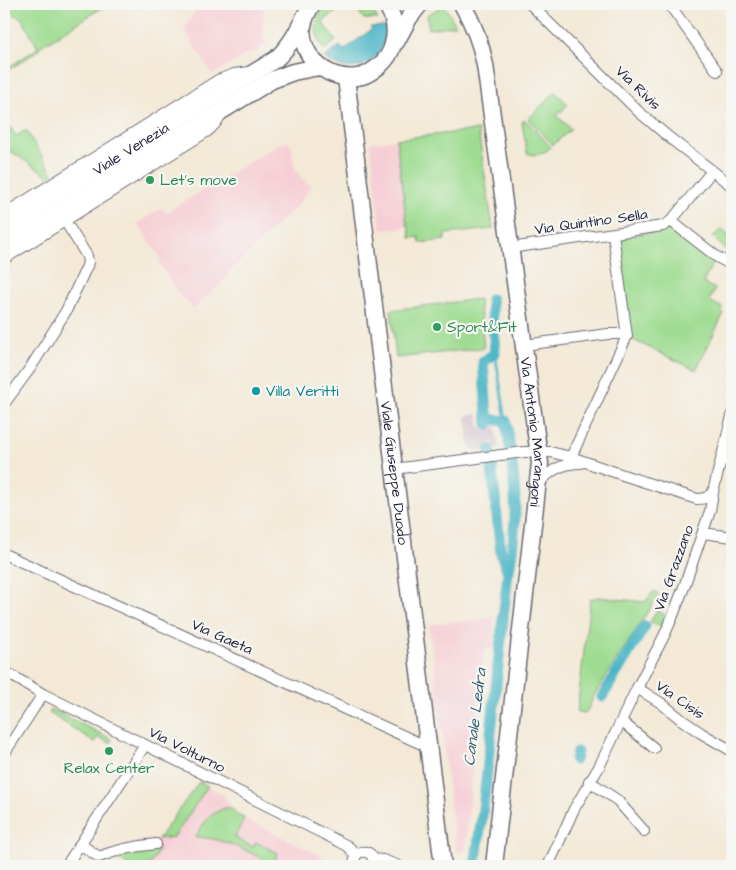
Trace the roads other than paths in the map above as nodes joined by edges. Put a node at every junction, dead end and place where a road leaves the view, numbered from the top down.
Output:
1 (386, 4) edge
2 (420, 4) edge
3 (462, 4) edge
4 (530, 4) edge
5 (669, 4) edge
6 (310, 6) edge
7 (389, 55) junction
8 (320, 67) junction
9 (257, 71) junction
10 (717, 71) dead end
11 (346, 78) junction
12 (223, 110) junction
13 (712, 171) junction
14 (732, 186) edge
15 (4, 214) edge
16 (65, 221) junction
17 (671, 221) junction
18 (4, 227) edge
19 (613, 234) junction
20 (4, 245) edge
21 (510, 248) junction
22 (4, 258) edge
23 (732, 266) edge
24 (627, 336) junction
25 (524, 345) junction
26 (4, 404) edge
27 (732, 416) edge
28 (539, 452) junction
29 (571, 457) junction
30 (721, 459) junction
31 (732, 461) edge
32 (587, 462) junction
33 (394, 469) junction
34 (538, 484) junction
35 (713, 492) junction
36 (703, 534) junction
37 (732, 537) edge
38 (4, 554) edge
39 (4, 672) edge
40 (637, 688) junction
41 (43, 694) junction
42 (620, 721) junction
43 (145, 745) junction
44 (428, 746) junction
45 (654, 748) dead end
46 (732, 751) edge
47 (4, 754) edge
48 (589, 781) junction
49 (644, 831) dead end
50 (80, 844) junction
51 (156, 844) dead end
52 (356, 861) edge
53 (372, 863) edge
54 (66, 866) edge
55 (399, 866) edge
56 (443, 866) edge
57 (494, 866) edge
58 (548, 866) edge

1 - 7 main road
2 - 7 main road
3 - 21 main road, Via Antonio Marangoni
4 - 13 street, Via Rivis
5 - 10 street
6 - 8 main road
6 - 9 main road, Viale Venezia
7 - 11 main road
8 - 11 main road
8 - 12 main road, Viale Venezia
9 - 15 street, Viale Venezia
9 - 18 main road, Viale Venezia
11 - 33 main road, Viale Giuseppe Duodo
12 - 16 street, Viale Venezia
12 - 20 main road, Viale Venezia
13 - 14 street, Via Rivis
13 - 17 street
16 - 22 street, Viale Venezia
16 - 26 street
17 - 19 street, Via Quintino Sella
17 - 23 street
19 - 21 street, Via Quintino Sella
19 - 24 street
21 - 25 main road, Via Antonio Marangoni
24 - 25 street
24 - 29 street
25 - 28 main road, Via Antonio Marangoni
27 - 30 street, Via Grazzano
28 - 29 street
28 - 33 street
28 - 34 main road, Via Antonio Marangoni
29 - 32 street
30 - 31 street
30 - 35 street, Via Grazzano
32 - 34 street
32 - 35 street
33 - 44 main road, Viale Giuseppe Duodo
34 - 57 main road, Via Antonio Marangoni
35 - 36 street, Via Grazzano
36 - 37 street
36 - 40 street, Via Grazzano
38 - 44 street, Via Gaeta
39 - 41 street, Via Volturno
40 - 42 street, Via Grazzano
40 - 46 street, Via Cisis
41 - 43 street, Via Volturno
41 - 47 street
42 - 45 street
42 - 48 street, Via Grazzano
43 - 50 street
43 - 52 street, Via Volturno
44 - 56 main road, Viale Giuseppe Duodo
48 - 49 street
48 - 58 street, Via Grazzano
50 - 51 street
50 - 54 street
52 - 53 street, Via Volturno
53 - 55 street, Via Volturno

